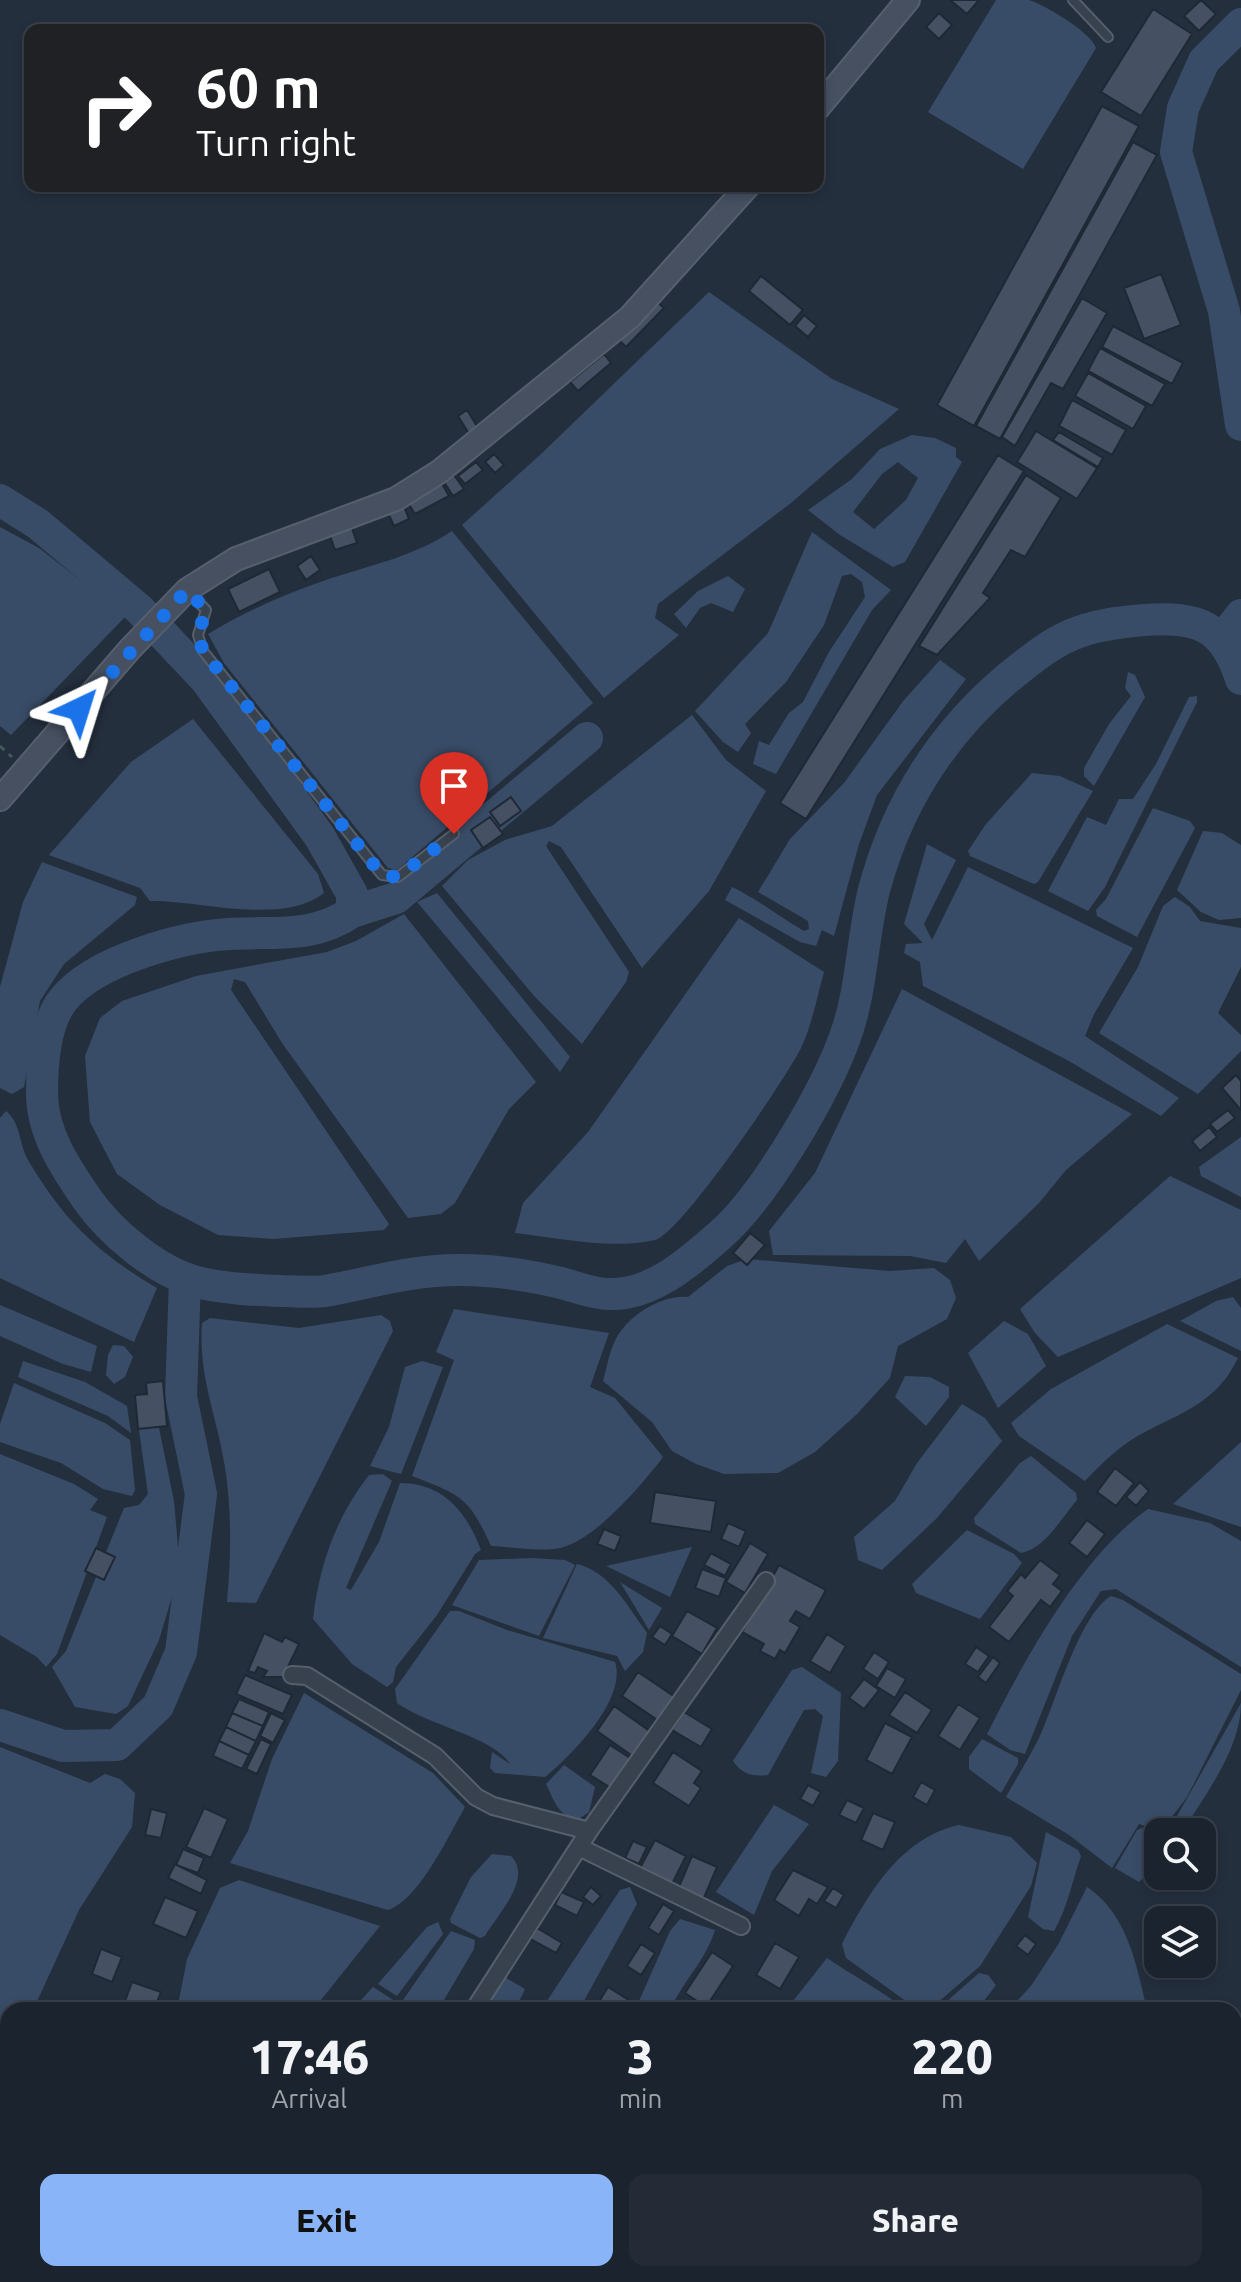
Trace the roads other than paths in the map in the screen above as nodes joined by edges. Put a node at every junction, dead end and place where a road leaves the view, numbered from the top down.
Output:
1 (908, 0) edge
2 (1073, 0) edge
3 (1108, 37) dead end
4 (824, 101) edge
5 (743, 192) edge
6 (181, 596) junction
7 (0, 799) edge
8 (454, 834) dead end
9 (766, 1581) dead end
10 (292, 1675) dead end
11 (589, 1831) junction
12 (579, 1847) junction
13 (741, 1926) dead end
14 (479, 2002) edge

1 - 4 main road
2 - 3 lane
5 - 6 main road
6 - 7 main road
6 - 8 lane
9 - 11 street
10 - 11 street
11 - 12 street
12 - 13 street
12 - 14 street

